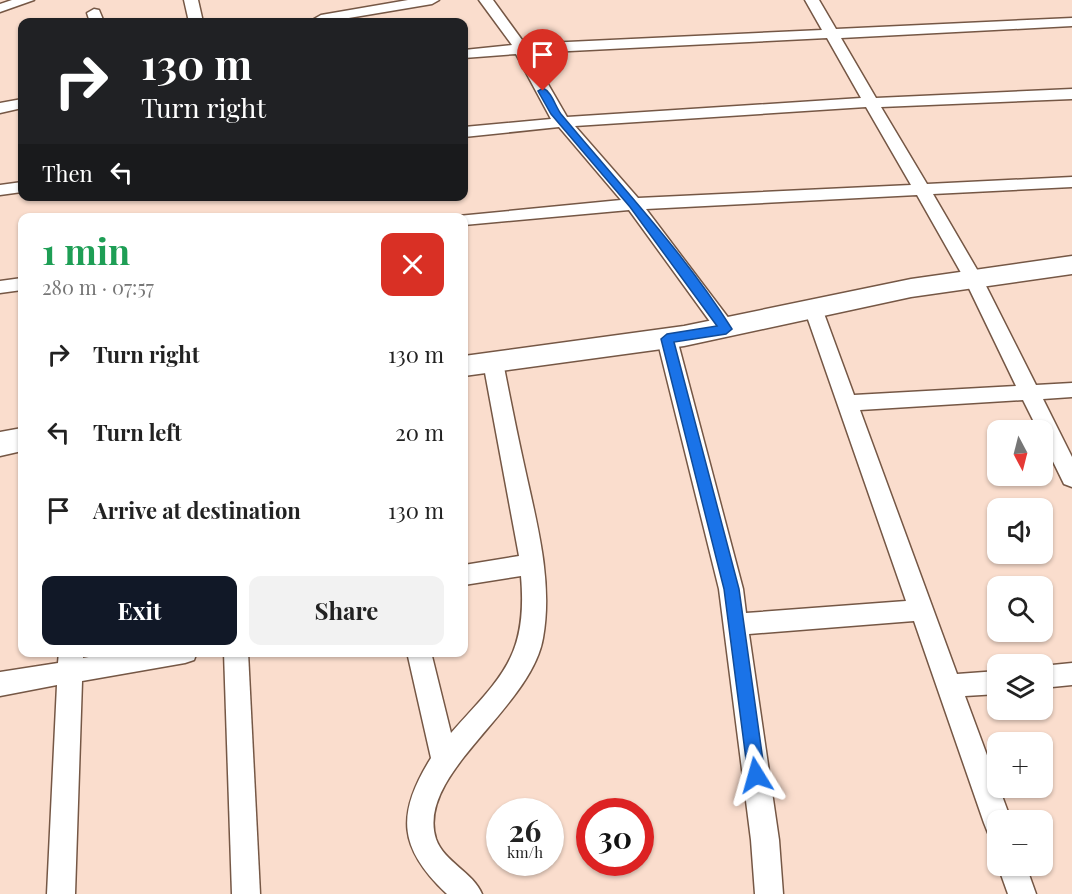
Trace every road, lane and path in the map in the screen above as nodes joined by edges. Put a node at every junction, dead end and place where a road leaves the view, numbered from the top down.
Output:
1 (27, 0) edge
2 (192, 0) edge
3 (432, 0) edge
4 (486, 0) edge
5 (812, 0) edge
6 (0, 8) edge
7 (195, 18) edge
8 (327, 18) edge
9 (1072, 22) edge
10 (831, 33) junction
11 (521, 49) junction
12 (468, 54) edge
13 (1072, 94) edge
14 (869, 102) junction
15 (18, 105) edge
16 (0, 108) edge
17 (563, 121) junction
18 (468, 132) edge
19 (1072, 182) edge
20 (18, 188) edge
21 (919, 188) junction
22 (0, 190) edge
23 (634, 204) junction
24 (468, 220) edge
25 (1072, 265) edge
26 (973, 278) junction
27 (18, 285) edge
28 (0, 287) edge
29 (813, 308) junction
30 (726, 329) junction
31 (667, 339) junction
32 (493, 362) junction
33 (468, 365) edge
34 (1072, 390) edge
35 (1030, 392) junction
36 (848, 403) junction
37 (18, 441) edge
38 (0, 444) edge
39 (1072, 477) edge
40 (533, 564) junction
41 (468, 574) edge
42 (923, 610) junction
43 (736, 624) junction
44 (133, 657) edge
45 (236, 657) edge
46 (420, 657) edge
47 (70, 663) edge
48 (1072, 674) edge
49 (1053, 676) edge
50 (987, 683) edge
51 (0, 684) edge
52 (951, 686) junction
53 (445, 761) junction
54 (994, 810) edge
55 (1016, 876) edge
56 (61, 894) edge
57 (246, 894) edge
58 (468, 894) edge
59 (769, 894) edge
60 (1022, 894) edge

1 - 6 street
2 - 7 street
3 - 8 street
4 - 11 street
5 - 10 street
9 - 10 street
10 - 11 street
10 - 14 street
11 - 12 street
11 - 17 street
13 - 14 street
14 - 17 street
14 - 21 street
15 - 16 street
17 - 18 street
17 - 23 street
19 - 21 street
20 - 22 street
21 - 23 street
21 - 26 street
23 - 24 street
23 - 30 street
25 - 26 street
26 - 29 street
26 - 35 street
27 - 28 street
29 - 30 street
29 - 36 street
30 - 31 street
31 - 32 street
31 - 43 street
32 - 33 street
32 - 40 street
34 - 35 street
35 - 36 street
35 - 39 street
36 - 42 street
37 - 38 street
40 - 41 street
40 - 53 street
42 - 43 street
42 - 52 street
43 - 59 street
44 - 47 street
45 - 57 street
46 - 53 street
47 - 51 street
47 - 56 street
48 - 49 street
50 - 52 street
52 - 54 street
53 - 58 street
55 - 60 street

